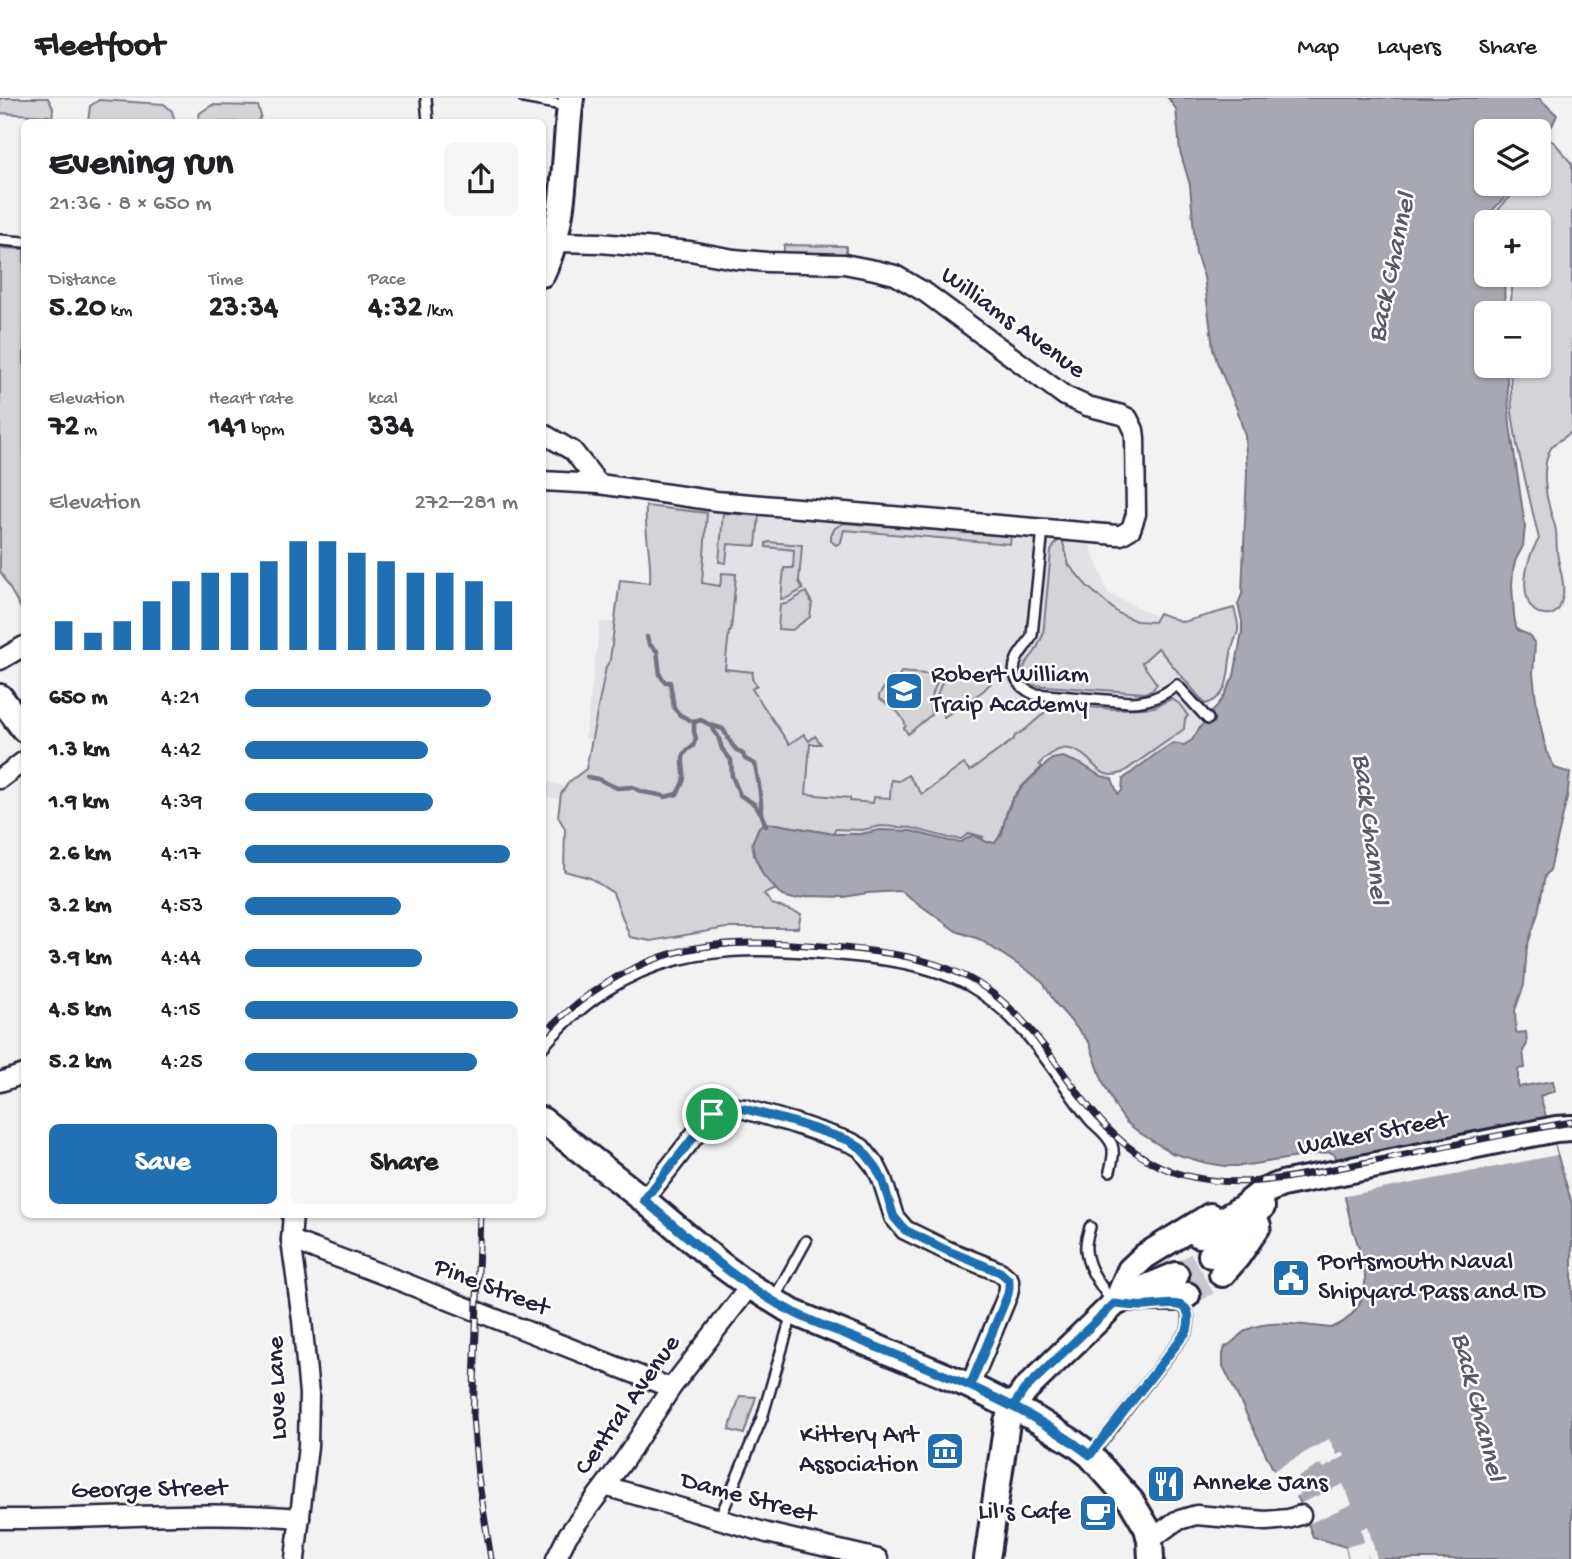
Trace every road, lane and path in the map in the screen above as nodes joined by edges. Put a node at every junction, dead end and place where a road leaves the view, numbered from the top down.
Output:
1 (426, 98) edge
2 (524, 98) edge
3 (570, 102) edge
4 (428, 119) edge
5 (0, 240) edge
6 (21, 242) edge
7 (555, 242) junction
8 (546, 264) edge
9 (546, 435) edge
10 (546, 481) edge
11 (599, 484) junction
12 (1043, 529) junction
13 (21, 648) edge
14 (0, 660) edge
15 (0, 697) edge
16 (1208, 719) dead end
17 (21, 725) edge
18 (21, 763) edge
19 (0, 779) edge
20 (546, 1044) edge
21 (21, 1075) edge
22 (0, 1082) edge
23 (546, 1123) edge
24 (1565, 1134) edge
25 (1110, 1171) dead end
26 (1269, 1196) junction
27 (644, 1200) junction
28 (293, 1218) edge
29 (1090, 1227) dead end
30 (291, 1240) junction
31 (806, 1241) dead end
32 (750, 1286) junction
33 (1119, 1297) junction
34 (783, 1306) junction
35 (970, 1386) junction
36 (671, 1388) junction
37 (1013, 1407) junction
38 (1090, 1455) junction
39 (605, 1486) junction
40 (1301, 1515) dead end
41 (300, 1518) junction
42 (0, 1519) edge
43 (719, 1520) junction
44 (1150, 1549) edge
45 (295, 1559) edge
46 (556, 1559) edge
47 (878, 1559) edge
48 (987, 1559) edge

1 - 4 lane
2 - 3 lane
3 - 7 street
5 - 6 lane
7 - 8 street
7 - 12 street, Williams Avenue
9 - 11 street
10 - 11 street, Williams Avenue
11 - 12 street, Williams Avenue
12 - 16 lane
13 - 14 street
15 - 17 street
18 - 19 street
20 - 25 lane
21 - 22 street
23 - 27 street
24 - 26 street, Walker Street
26 - 26 street, Walker Street
26 - 33 street
27 - 32 street
27 - 35 street
28 - 30 street, Love Lane
29 - 33 lane
30 - 36 street, Pine Street
30 - 41 street, Love Lane
31 - 34 lane
32 - 34 street
32 - 36 street, Central Avenue
33 - 33 street
33 - 37 street
33 - 38 lane
34 - 35 street
34 - 43 lane
35 - 37 street
36 - 39 street, Central Avenue
37 - 38 street
37 - 48 street
38 - 44 street
39 - 43 street, Dame Street
39 - 46 street, Central Avenue
40 - 44 street
41 - 42 street, George Street
41 - 45 street, Love Lane
43 - 47 street, Dame Street

